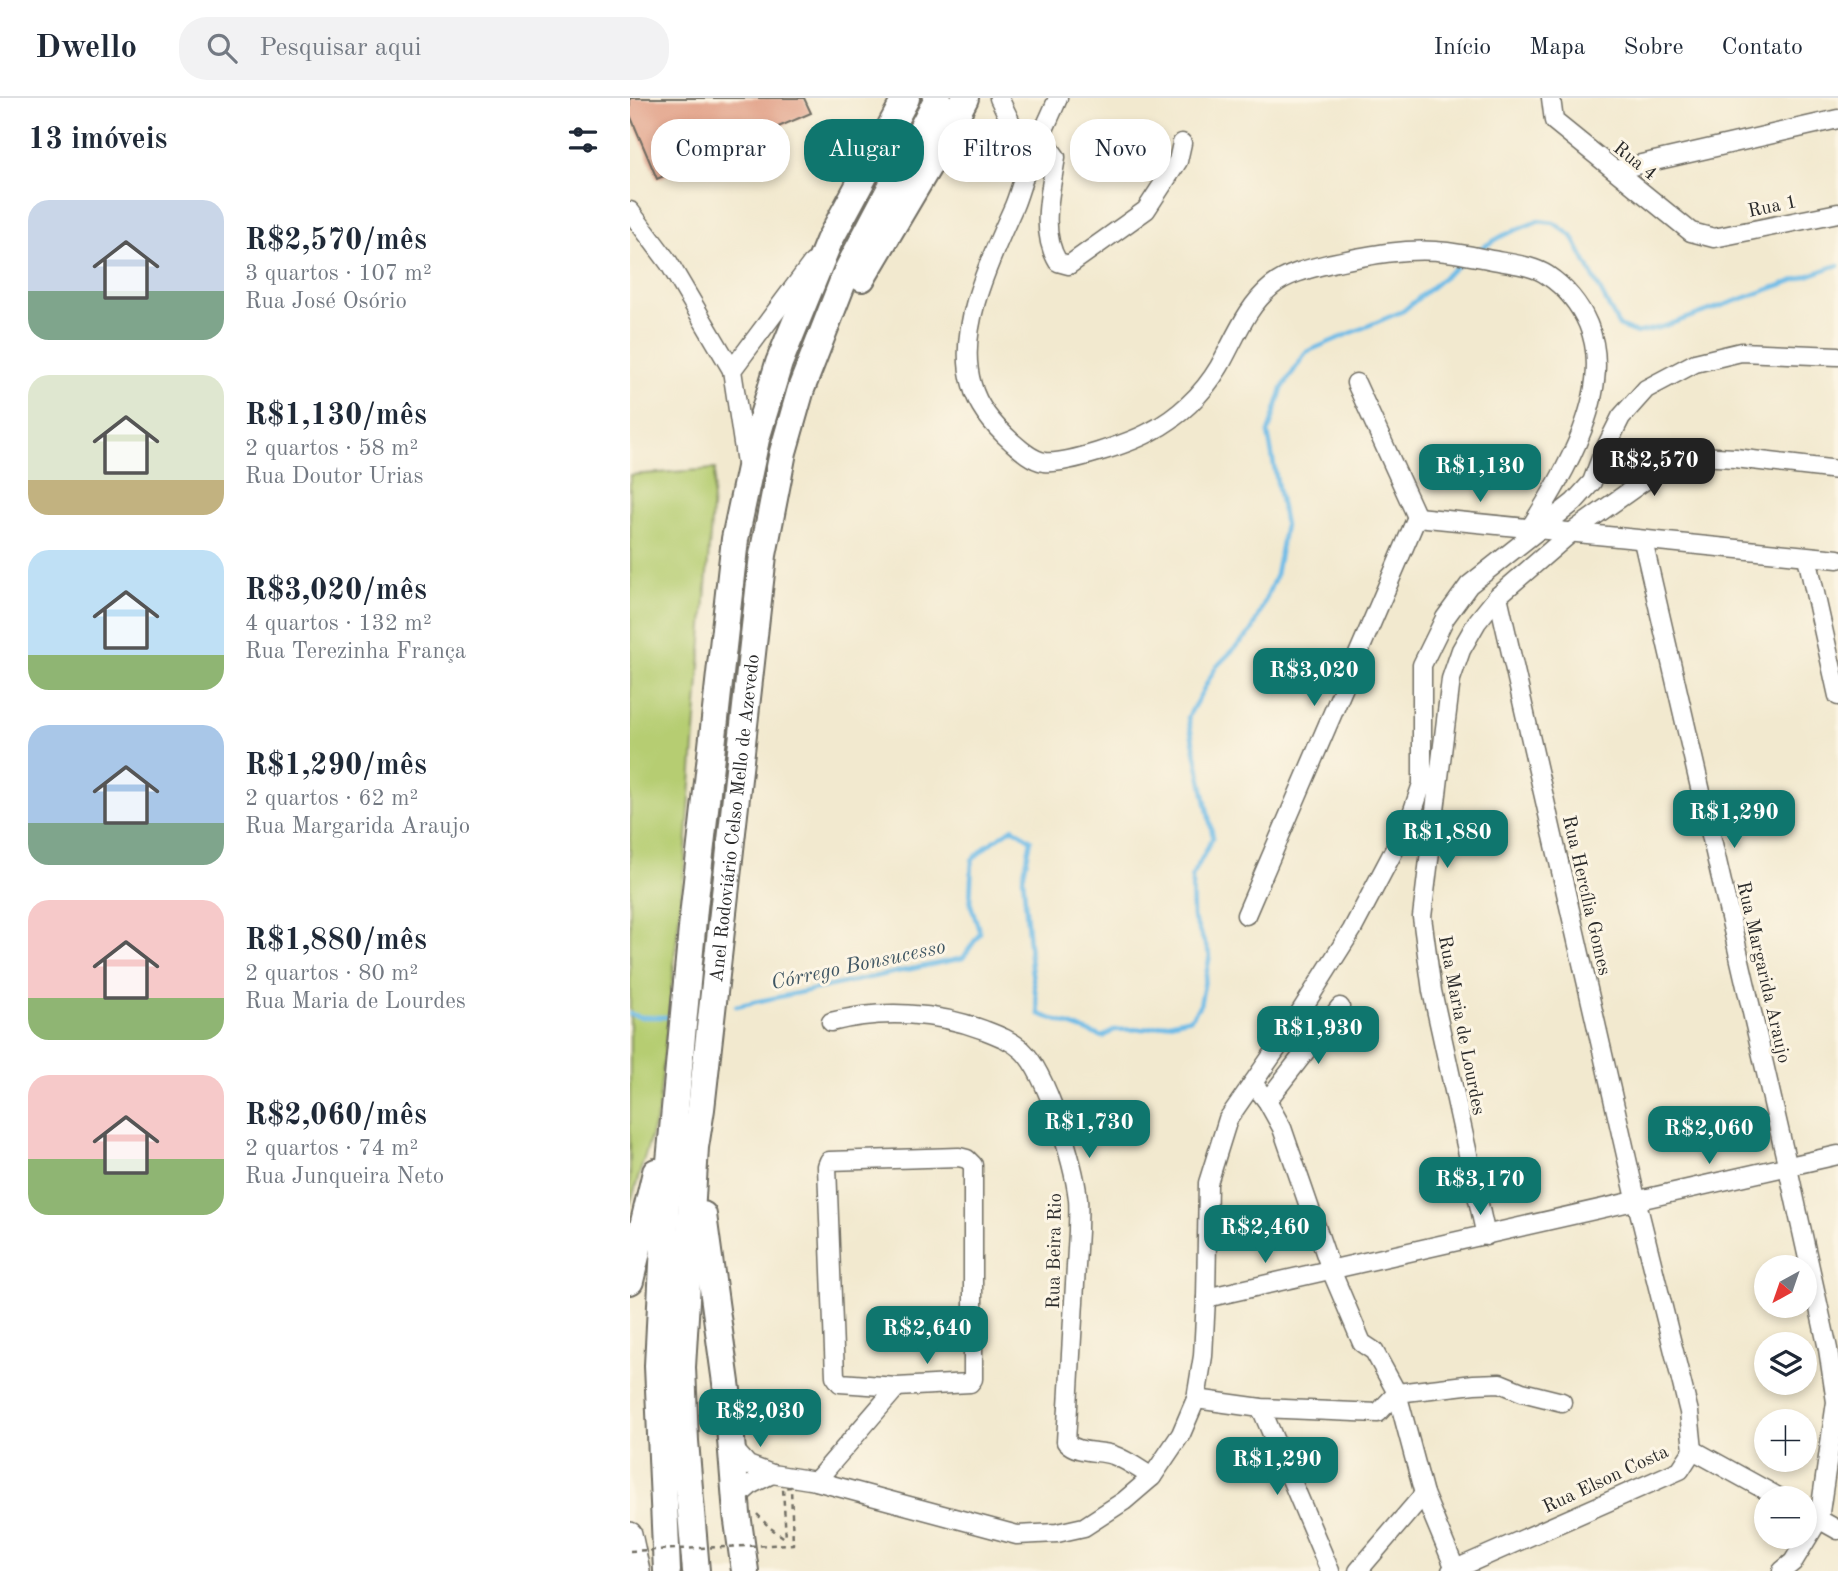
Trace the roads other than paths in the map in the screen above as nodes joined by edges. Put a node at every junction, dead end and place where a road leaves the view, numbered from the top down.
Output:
1 (906, 98) edge
2 (938, 98) edge
3 (965, 98) edge
4 (1058, 98) edge
5 (1551, 98) edge
6 (954, 119) edge
7 (1049, 119) edge
8 (1838, 119) edge
9 (1182, 143) dead end
10 (938, 149) edge
11 (1615, 170) junction
12 (1023, 182) edge
13 (1052, 182) edge
14 (630, 211) edge
15 (1838, 213) edge
16 (1714, 239) joint
17 (828, 241) junction
18 (825, 331) junction
19 (1838, 356) edge
20 (732, 370) junction
21 (1356, 383) dead end
22 (1838, 470) edge
23 (748, 475) junction
24 (1416, 517) junction
25 (1537, 523) junction
26 (1572, 533) junction
27 (1643, 541) junction
28 (1807, 557) junction
29 (1838, 559) edge
30 (1497, 596) junction
31 (1838, 696) edge
32 (1246, 915) dead end
33 (1339, 1007) dead end
34 (831, 1022) dead end
35 (682, 1047) junction
36 (1253, 1083) junction
37 (1267, 1101) junction
38 (695, 1147) junction
39 (1838, 1156) edge
40 (1788, 1167) junction
41 (1637, 1203) junction
42 (1486, 1236) junction
43 (1331, 1270) junction
44 (630, 1281) edge
45 (1206, 1298) junction
46 (897, 1387) junction
47 (1397, 1393) junction
48 (1196, 1399) junction
49 (1562, 1402) dead end
50 (1261, 1408) junction
51 (732, 1447) junction
52 (1693, 1450) junction
53 (772, 1474) junction
54 (1152, 1477) junction
55 (816, 1481) junction
56 (1758, 1486) edge
57 (1817, 1491) edge
58 (1424, 1494) junction
59 (737, 1507) junction
60 (1817, 1518) edge
61 (1838, 1530) edge
62 (630, 1534) edge
63 (1798, 1549) edge
64 (1454, 1570) edge
65 (638, 1571) edge
66 (667, 1571) edge
67 (696, 1571) edge
68 (745, 1571) edge
69 (760, 1571) edge
70 (1330, 1571) edge
71 (1358, 1571) edge
72 (1782, 1571) edge

1 - 17 highway, Anel Rodoviário Celso Mello de Azevedo
2 - 18 highway, Anel Rodoviário Celso Mello de Azevedo
3 - 6 highway
4 - 7 street
5 - 11 street, Rua 4
8 - 11 street
9 - 13 street
10 - 18 highway
11 - 16 street, Rua 4
12 - 25 street
14 - 20 street
15 - 16 street, Rua 1
17 - 20 street
17 - 23 highway, Anel Rodoviário Celso Mello de Azevedo
18 - 38 highway, Anel Rodoviário Celso Mello de Azevedo
19 - 25 street
20 - 23 street
21 - 24 street
22 - 26 street, Rua Maria de Lourdes
23 - 35 highway, Anel Rodoviário Celso Mello de Azevedo
24 - 25 street
24 - 32 street
25 - 26 street
25 - 36 street
26 - 27 street
26 - 30 street, Rua Maria de Lourdes
27 - 28 street
27 - 40 street, Rua Margarida Araujo
28 - 29 street
28 - 31 street
30 - 41 street, Rua Hercília Gomes
30 - 42 street, Rua Maria de Lourdes
33 - 37 street
34 - 54 street, Rua Beira Rio
35 - 44 highway
35 - 66 highway, Anel Rodoviário Celso Mello de Azevedo
36 - 37 street
36 - 45 street
37 - 43 street
38 - 51 highway
38 - 67 highway, Anel Rodoviário Celso Mello de Azevedo
39 - 40 street
40 - 41 street
40 - 57 street, Rua Margarida Araujo
41 - 42 street
41 - 52 street, Rua Elson Costa
42 - 43 street
43 - 45 street
43 - 47 street
45 - 48 street
46 - 46 street
46 - 55 street
47 - 49 street
47 - 50 street
47 - 58 street
48 - 50 street
48 - 54 street
50 - 70 street
51 - 53 street
51 - 59 highway
52 - 56 street
52 - 64 street, Rua Elson Costa
53 - 55 street
53 - 59 street
54 - 55 street
58 - 64 street
58 - 71 street
59 - 68 highway
59 - 69 highway
60 - 61 street
62 - 65 main road
63 - 72 street

